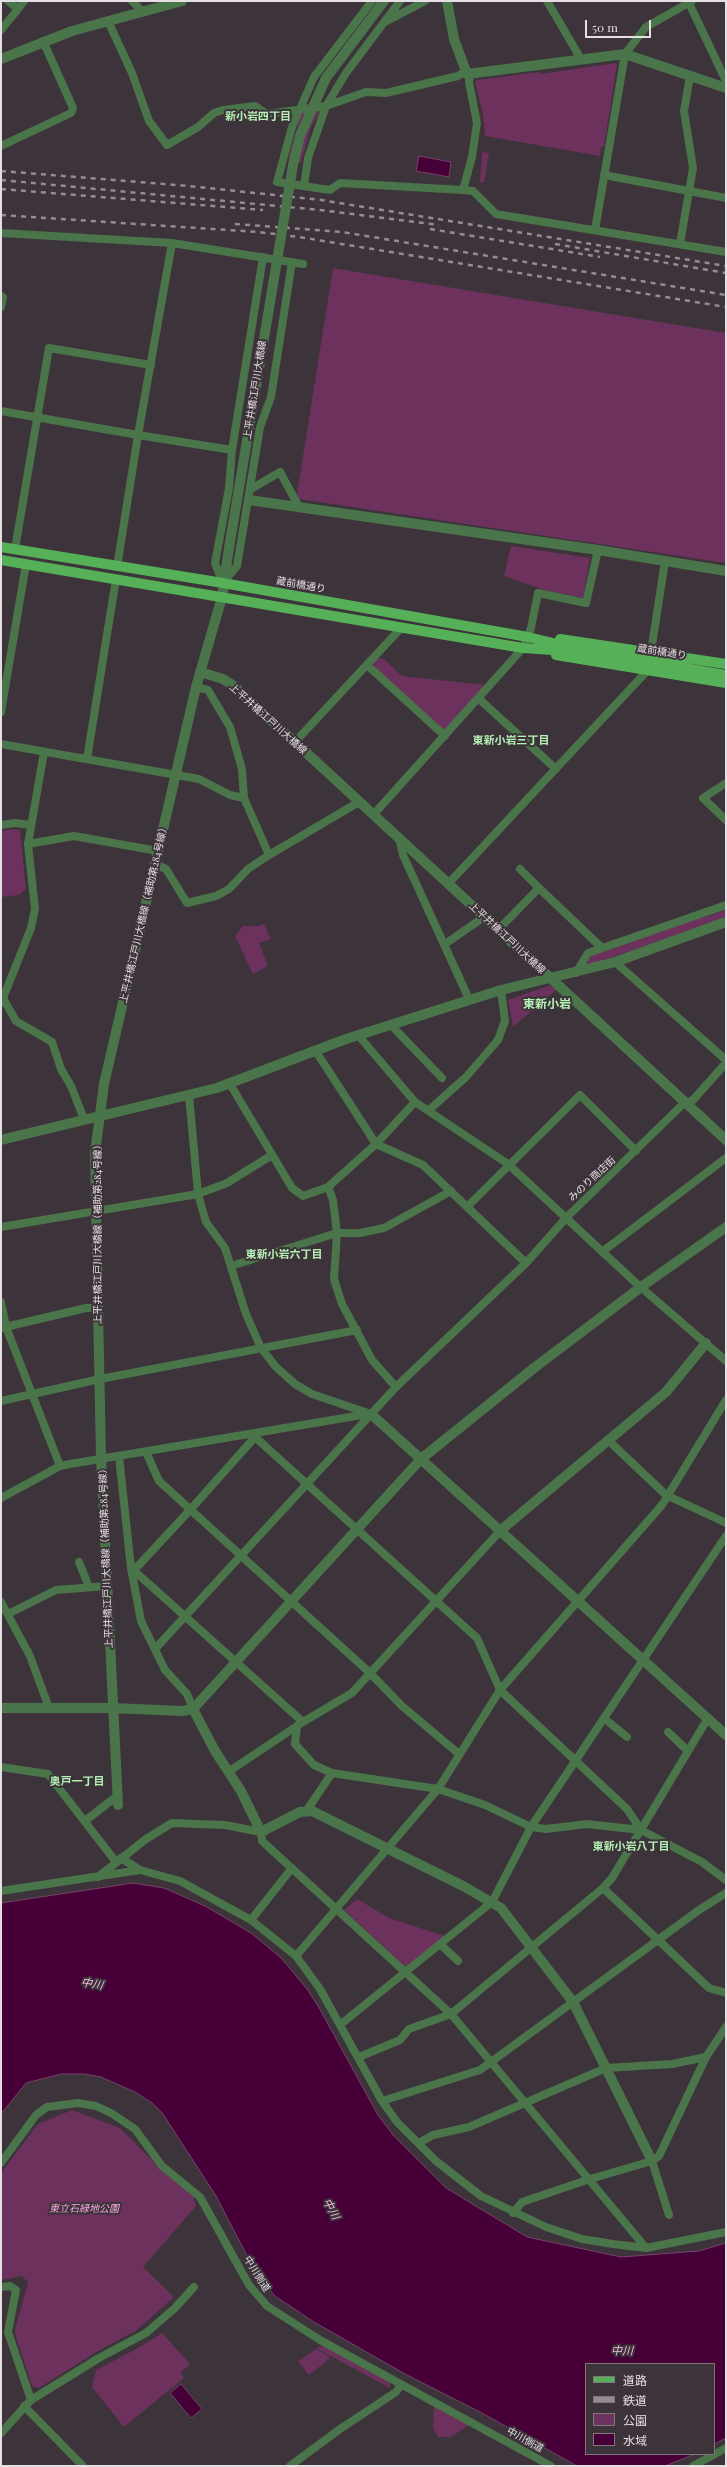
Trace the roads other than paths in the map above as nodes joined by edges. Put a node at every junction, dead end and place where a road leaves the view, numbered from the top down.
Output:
1 (8, 1) edge
2 (24, 1) edge
3 (132, 1) edge
4 (182, 1) edge
5 (372, 1) edge
6 (384, 1) edge
7 (400, 1) edge
8 (425, 1) edge
9 (447, 1) edge
10 (547, 1) edge
11 (689, 2) edge
12 (18, 9) junction
13 (143, 12) junction
14 (108, 21) junction
15 (382, 24) junction
16 (1, 30) edge
17 (43, 42) junction
18 (626, 54) junction
19 (1, 59) edge
20 (581, 59) junction
21 (467, 73) junction
22 (690, 76) junction
23 (726, 81) edge
24 (726, 88) edge
25 (326, 106) junction
26 (299, 109) junction
27 (1, 146) edge
28 (604, 175) junction
29 (304, 186) junction
30 (463, 190) junction
31 (689, 191) junction
32 (726, 198) edge
33 (595, 230) junction
34 (1, 233) edge
35 (172, 243) junction
36 (680, 244) junction
37 (726, 252) edge
38 (263, 257) junction
39 (292, 262) junction
40 (303, 264) dead end
41 (1, 296) edge
42 (1, 307) edge
43 (151, 366) junction
44 (1, 411) edge
45 (38, 418) junction
46 (238, 422) junction
47 (260, 428) junction
48 (138, 435) junction
49 (232, 450) junction
50 (252, 489) junction
51 (249, 500) junction
52 (299, 507) junction
53 (1, 547) edge
54 (15, 549) junction
55 (598, 550) junction
56 (1, 560) edge
57 (665, 561) junction
58 (26, 564) junction
59 (117, 567) junction
60 (726, 571) edge
61 (116, 579) junction
62 (223, 583) junction
63 (222, 597) junction
64 (402, 627) junction
65 (528, 637) junction
66 (524, 648) junction
67 (651, 652) junction
68 (595, 653) junction
69 (726, 664) edge
70 (367, 665) junction
71 (647, 671) junction
72 (200, 672) junction
73 (726, 675) edge
74 (726, 683) edge
75 (196, 687) junction
76 (478, 698) junction
77 (1, 712) edge
78 (445, 736) junction
79 (294, 743) junction
80 (1, 744) edge
81 (44, 752) junction
82 (87, 759) junction
83 (556, 769) junction
84 (177, 774) junction
85 (726, 783) edge
86 (244, 798) junction
87 (359, 802) junction
88 (374, 814) junction
89 (726, 820) edge
90 (1, 825) edge
91 (30, 825) junction
92 (399, 838) junction
93 (28, 844) junction
94 (158, 851) junction
95 (269, 855) junction
96 (155, 864) junction
97 (520, 869) dead end
98 (449, 883) junction
99 (539, 888) junction
100 (726, 905) edge
101 (484, 917) junction
102 (726, 922) edge
103 (498, 930) junction
104 (445, 944) junction
105 (602, 948) junction
106 (615, 962) junction
107 (576, 973) junction
108 (551, 979) junction
109 (501, 990) junction
110 (470, 999) junction
111 (2, 1002) edge
112 (391, 1025) junction
113 (358, 1035) junction
114 (315, 1050) junction
115 (726, 1063) edge
116 (442, 1078) dead end
117 (230, 1084) junction
118 (189, 1095) junction
119 (415, 1102) junction
120 (686, 1103) junction
121 (429, 1110) junction
122 (99, 1115) junction
123 (84, 1119) junction
124 (1, 1140) edge
125 (726, 1140) edge
126 (376, 1144) junction
127 (636, 1151) junction
128 (272, 1155) junction
129 (726, 1158) edge
130 (508, 1164) junction
131 (328, 1187) junction
132 (451, 1191) junction
133 (198, 1194) junction
134 (468, 1206) junction
135 (96, 1210) junction
136 (566, 1218) junction
137 (1, 1227) edge
138 (726, 1227) edge
139 (337, 1233) junction
140 (602, 1252) junction
141 (526, 1263) junction
142 (231, 1266) junction
143 (641, 1287) junction
144 (1, 1302) edge
145 (98, 1308) junction
146 (4, 1328) edge
147 (357, 1330) junction
148 (706, 1342) junction
149 (261, 1348) junction
150 (726, 1361) edge
151 (100, 1379) junction
152 (396, 1387) junction
153 (32, 1392) junction
154 (726, 1400) edge
155 (1, 1401) edge
156 (371, 1414) junction
157 (255, 1435) junction
158 (609, 1441) junction
159 (146, 1452) junction
160 (119, 1456) junction
161 (101, 1458) junction
162 (421, 1459) junction
163 (60, 1466) junction
164 (306, 1482) junction
165 (666, 1495) junction
166 (1, 1498) edge
167 (190, 1510) junction
168 (726, 1523) edge
169 (358, 1529) junction
170 (501, 1530) junction
171 (726, 1536) edge
172 (240, 1555) junction
173 (78, 1562) dead end
174 (131, 1568) junction
175 (107, 1586) junction
176 (88, 1587) junction
177 (436, 1600) junction
178 (579, 1601) junction
179 (1, 1602) edge
180 (291, 1602) junction
181 (8, 1614) junction
182 (186, 1615) junction
183 (155, 1649) junction
184 (645, 1660) junction
185 (237, 1662) junction
186 (370, 1673) junction
187 (500, 1690) junction
188 (1, 1708) edge
189 (49, 1708) junction
190 (112, 1708) junction
191 (193, 1709) junction
192 (605, 1718) junction
193 (708, 1718) junction
194 (300, 1724) junction
195 (668, 1732) dead end
196 (726, 1735) edge
197 (626, 1737) dead end
198 (687, 1750) junction
199 (459, 1754) junction
200 (576, 1761) junction
201 (1, 1767) edge
202 (228, 1772) junction
203 (332, 1773) junction
204 (438, 1789) junction
205 (118, 1800) joint
206 (307, 1810) junction
207 (85, 1821) junction
208 (531, 1827) junction
209 (641, 1830) junction
210 (261, 1832) junction
211 (387, 1850) junction
212 (119, 1860) junction
213 (292, 1868) junction
214 (140, 1870) junction
215 (98, 1878) junction
216 (726, 1880) edge
217 (603, 1888) junction
218 (1, 1891) edge
219 (726, 1894) edge
220 (492, 1902) junction
221 (337, 1909) junction
222 (251, 1920) junction
223 (659, 1940) junction
224 (440, 1944) junction
225 (531, 1947) junction
226 (296, 1956) junction
227 (458, 1961) dead end
228 (406, 1972) junction
229 (726, 1993) edge
230 (573, 2002) junction
231 (451, 2014) junction
232 (341, 2024) junction
233 (726, 2027) edge
234 (359, 2056) junction
235 (706, 2057) junction
236 (492, 2062) junction
237 (606, 2068) junction
238 (382, 2102) junction
239 (527, 2102) junction
240 (419, 2143) junction
241 (652, 2161) junction
242 (1, 2163) edge
243 (590, 2179) junction
244 (513, 2213) junction
245 (669, 2215) dead end
246 (726, 2232) edge
247 (646, 2248) junction
248 (1, 2287) edge
249 (194, 2287) dead end
250 (401, 2385) junction
251 (30, 2400) junction
252 (24, 2406) junction
253 (1, 2433) edge
254 (726, 2448) edge
255 (715, 2454) edge
256 (713, 2455) edge
257 (83, 2466) edge
258 (290, 2466) edge
259 (551, 2466) edge
260 (693, 2466) edge

1 - 12 street
2 - 12 street
3 - 13 street
4 - 13 street
5 - 26 street
6 - 62 street, 上平井橋江戸川大橋線, bridge
7 - 15 street
8 - 15 street
9 - 21 street
10 - 20 street
11 - 18 street
11 - 23 street
12 - 16 street
13 - 14 street
14 - 17 street
14 - 26 street
15 - 25 street
17 - 19 street
17 - 27 street
18 - 20 street
18 - 22 street
18 - 28 street
20 - 21 street
21 - 25 street
21 - 30 street
22 - 24 street
22 - 31 street
25 - 26 street
25 - 29 street
26 - 29 street
28 - 31 street
28 - 33 street
29 - 30 street
30 - 33 street
31 - 32 street
31 - 36 street
33 - 36 street
34 - 35 street
35 - 38 street
35 - 43 street
36 - 37 street
38 - 39 street
38 - 46 street
39 - 40 street
39 - 47 street
41 - 42 street
43 - 45 street
43 - 48 street
44 - 45 street
45 - 48 street
45 - 54 street
46 - 47 street
46 - 49 street
47 - 50 street
48 - 49 street
48 - 59 street
49 - 62 street
50 - 51 street
50 - 52 street
51 - 52 street
51 - 62 street
52 - 55 street
53 - 54 main road, 蔵前橋通り
54 - 59 main road, 蔵前橋通り
55 - 57 street
55 - 65 street
56 - 58 main road, 蔵前橋通り
57 - 60 street
57 - 67 street
58 - 61 main road, 蔵前橋通り
58 - 77 street
59 - 62 main road, 蔵前橋通り
61 - 63 main road, 蔵前橋通り
61 - 82 street
62 - 63 street, 上平井橋江戸川大橋線
62 - 65 main road, 蔵前橋通り
63 - 64 main road, 蔵前橋通り
63 - 72 street, 上平井橋江戸川大橋線
64 - 66 main road, 蔵前橋通り
64 - 70 street
65 - 66 street
65 - 67 main road
65 - 68 main road, 蔵前橋通り
66 - 68 main road, 蔵前橋通り
66 - 71 main road
66 - 76 street
67 - 69 main road
68 - 73 main road, 蔵前橋通り
70 - 78 street
70 - 79 street
71 - 74 main road
71 - 83 street
72 - 75 street, 上平井橋江戸川大橋線（補助第284号線）
72 - 79 street, 上平井橋江戸川大橋線
75 - 84 street, 上平井橋江戸川大橋線（補助第284号線）
75 - 86 street
76 - 78 street
76 - 83 street
78 - 88 street
79 - 87 street, 上平井橋江戸川大橋線
80 - 81 street
81 - 82 street
81 - 91 street
82 - 84 street
83 - 98 street
84 - 86 street
84 - 94 street, 上平井橋江戸川大橋線（補助第284号線）
85 - 89 street
86 - 95 street
87 - 88 street, 上平井橋江戸川大橋線
87 - 95 street
88 - 92 street, 上平井橋江戸川大橋線
90 - 91 street
91 - 93 street
92 - 98 street, 上平井橋江戸川大橋線
92 - 104 street
93 - 94 street
93 - 111 street
94 - 96 street, 上平井橋江戸川大橋線（補助第284号線）
95 - 96 street
96 - 122 street, 上平井橋江戸川大橋線（補助第284号線）
97 - 99 street
98 - 101 street, 上平井橋江戸川大橋線
99 - 103 street
99 - 105 street
100 - 105 street
101 - 103 street, 上平井橋江戸川大橋線
101 - 104 street
102 - 106 street
103 - 108 street, 上平井橋江戸川大橋線
104 - 110 street
105 - 107 street
106 - 107 street
106 - 115 street
107 - 108 street
108 - 109 street
108 - 120 street, 上平井橋江戸川大橋線
109 - 110 street
109 - 121 street
110 - 112 street
111 - 123 street
112 - 113 street
112 - 116 street
113 - 114 street
113 - 119 street
114 - 117 street
114 - 126 street
115 - 120 street, みのり商店街
117 - 118 street
117 - 128 street
118 - 122 street
118 - 133 street
119 - 121 street
119 - 126 street
120 - 125 street, 上平井橋江戸川大橋線
120 - 127 street, みのり商店街
121 - 130 street
122 - 123 street
122 - 135 street, 上平井橋江戸川大橋線（補助第284号線）
123 - 124 street
126 - 131 street
126 - 132 street
127 - 130 street
127 - 136 street, みのり商店街
128 - 131 street
128 - 133 street
129 - 140 street
130 - 134 street
130 - 136 street
131 - 139 street
132 - 134 street
132 - 139 street
133 - 135 street
133 - 142 street
134 - 141 street
135 - 137 street
135 - 145 street, 上平井橋江戸川大橋線（補助第284号線）
136 - 140 street
136 - 141 street, みのり商店街
138 - 143 street
139 - 142 street
139 - 147 street
140 - 143 street
141 - 152 street, みのり商店街
142 - 149 street
143 - 148 street
143 - 162 street
144 - 146 street
145 - 146 street
145 - 151 street, 上平井橋江戸川大橋線（補助第284号線）
146 - 153 street
147 - 149 street
147 - 152 street
148 - 150 street
148 - 158 street
149 - 151 street
149 - 156 street
151 - 153 street
151 - 161 street, 上平井橋江戸川大橋線（補助第284号線）
152 - 156 street, みのり商店街
153 - 155 street
153 - 163 street
154 - 165 street
156 - 157 street
156 - 162 street
156 - 164 street, みのり商店街
157 - 159 street
157 - 164 street
157 - 167 street
158 - 165 street
158 - 170 street
159 - 160 street
159 - 167 street
160 - 161 street
160 - 174 street
161 - 163 street
161 - 175 street, 上平井橋江戸川大橋線（補助第284号線）
162 - 169 street
162 - 170 street
163 - 166 street
164 - 169 street
164 - 172 street, みのり商店街
165 - 168 street
165 - 178 street
167 - 172 street
167 - 174 street
169 - 177 street
169 - 180 street
170 - 177 street
170 - 178 street
171 - 184 street
172 - 180 street
172 - 182 street, みのり商店街
173 - 176 street
174 - 182 street
174 - 183 street
175 - 176 street
175 - 190 street, 上平井橋江戸川大橋線（補助第284号線）
176 - 181 street
177 - 186 street
177 - 187 street
178 - 184 street
178 - 187 street
179 - 181 street
180 - 185 street
180 - 186 street
181 - 189 street
182 - 183 street, みのり商店街
182 - 185 street
183 - 191 street
184 - 192 street
184 - 193 street
185 - 191 street
185 - 194 street
186 - 194 street
186 - 199 street
187 - 199 street
187 - 200 street
188 - 189 street
189 - 190 street
190 - 191 street
190 - 205 street, 上平井橋江戸川大橋線（補助第284号線）
191 - 202 street
192 - 197 street
192 - 200 street
193 - 196 street
193 - 198 street
194 - 202 street
194 - 203 street
195 - 198 street
198 - 209 street
199 - 204 street
200 - 208 street
200 - 209 street
201 - 207 street
202 - 210 street
203 - 204 street
203 - 206 street
204 - 208 street
204 - 211 street
205 - 207 street
206 - 210 street
206 - 211 street
207 - 212 street
208 - 209 street
208 - 220 street
209 - 216 street
209 - 217 street
210 - 212 street
210 - 213 street
211 - 220 street
211 - 221 street
212 - 214 street
212 - 215 street
213 - 221 street
213 - 222 street
214 - 215 street
214 - 222 street
215 - 218 street
217 - 223 street
217 - 225 street
219 - 223 street
220 - 224 street
220 - 225 street
221 - 226 street
221 - 228 street
222 - 226 street
223 - 229 street
223 - 230 street
224 - 227 street
224 - 228 street
225 - 230 street
225 - 231 street
226 - 232 street
228 - 231 street
228 - 232 street
230 - 236 street
230 - 237 street
231 - 234 street
231 - 236 street
232 - 234 street
233 - 235 street
234 - 238 street
235 - 237 street
235 - 241 street
236 - 238 street
236 - 239 street
237 - 239 street
237 - 241 street
238 - 240 street
239 - 240 street
239 - 243 street
240 - 244 street
241 - 243 street
241 - 245 street
242 - 250 street, 中川側道
243 - 244 street
243 - 247 street
244 - 247 street
246 - 247 street
248 - 251 street
249 - 251 street
250 - 258 street
250 - 259 street, 中川側道
251 - 252 street
252 - 253 street
252 - 257 street
254 - 255 street
256 - 260 street

